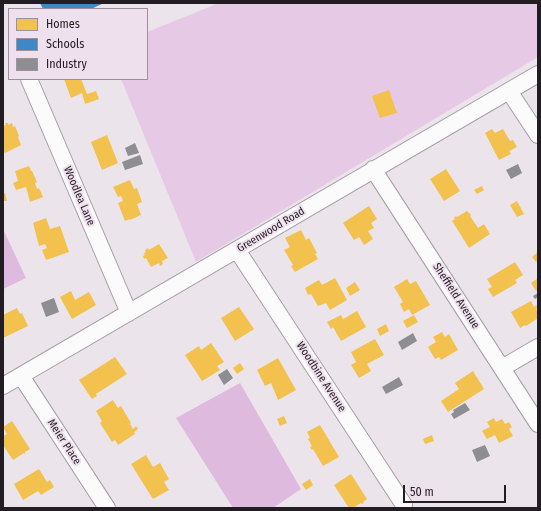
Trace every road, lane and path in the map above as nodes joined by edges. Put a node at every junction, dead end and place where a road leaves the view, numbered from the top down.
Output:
1 (538, 74) edge
2 (29, 80) edge
3 (509, 90) junction
4 (538, 135) edge
5 (373, 169) junction
6 (237, 250) junction
7 (129, 313) junction
8 (538, 347) edge
9 (502, 368) junction
10 (20, 376) junction
11 (3, 386) edge
12 (538, 424) edge
13 (404, 505) dead end
14 (107, 508) edge

1 - 3 street, Greenwood Road
2 - 7 street, Woodlea Lane
3 - 4 street
3 - 5 street, Greenwood Road
5 - 6 street, Greenwood Road
5 - 9 street, Sheffield Avenue
6 - 7 street, Greenwood Road
6 - 13 street, Woodbine Avenue
7 - 10 street, Greenwood Road
8 - 9 street
9 - 12 street, Sheffield Avenue
10 - 11 street, Greenwood Road
10 - 14 street, Meier Place

